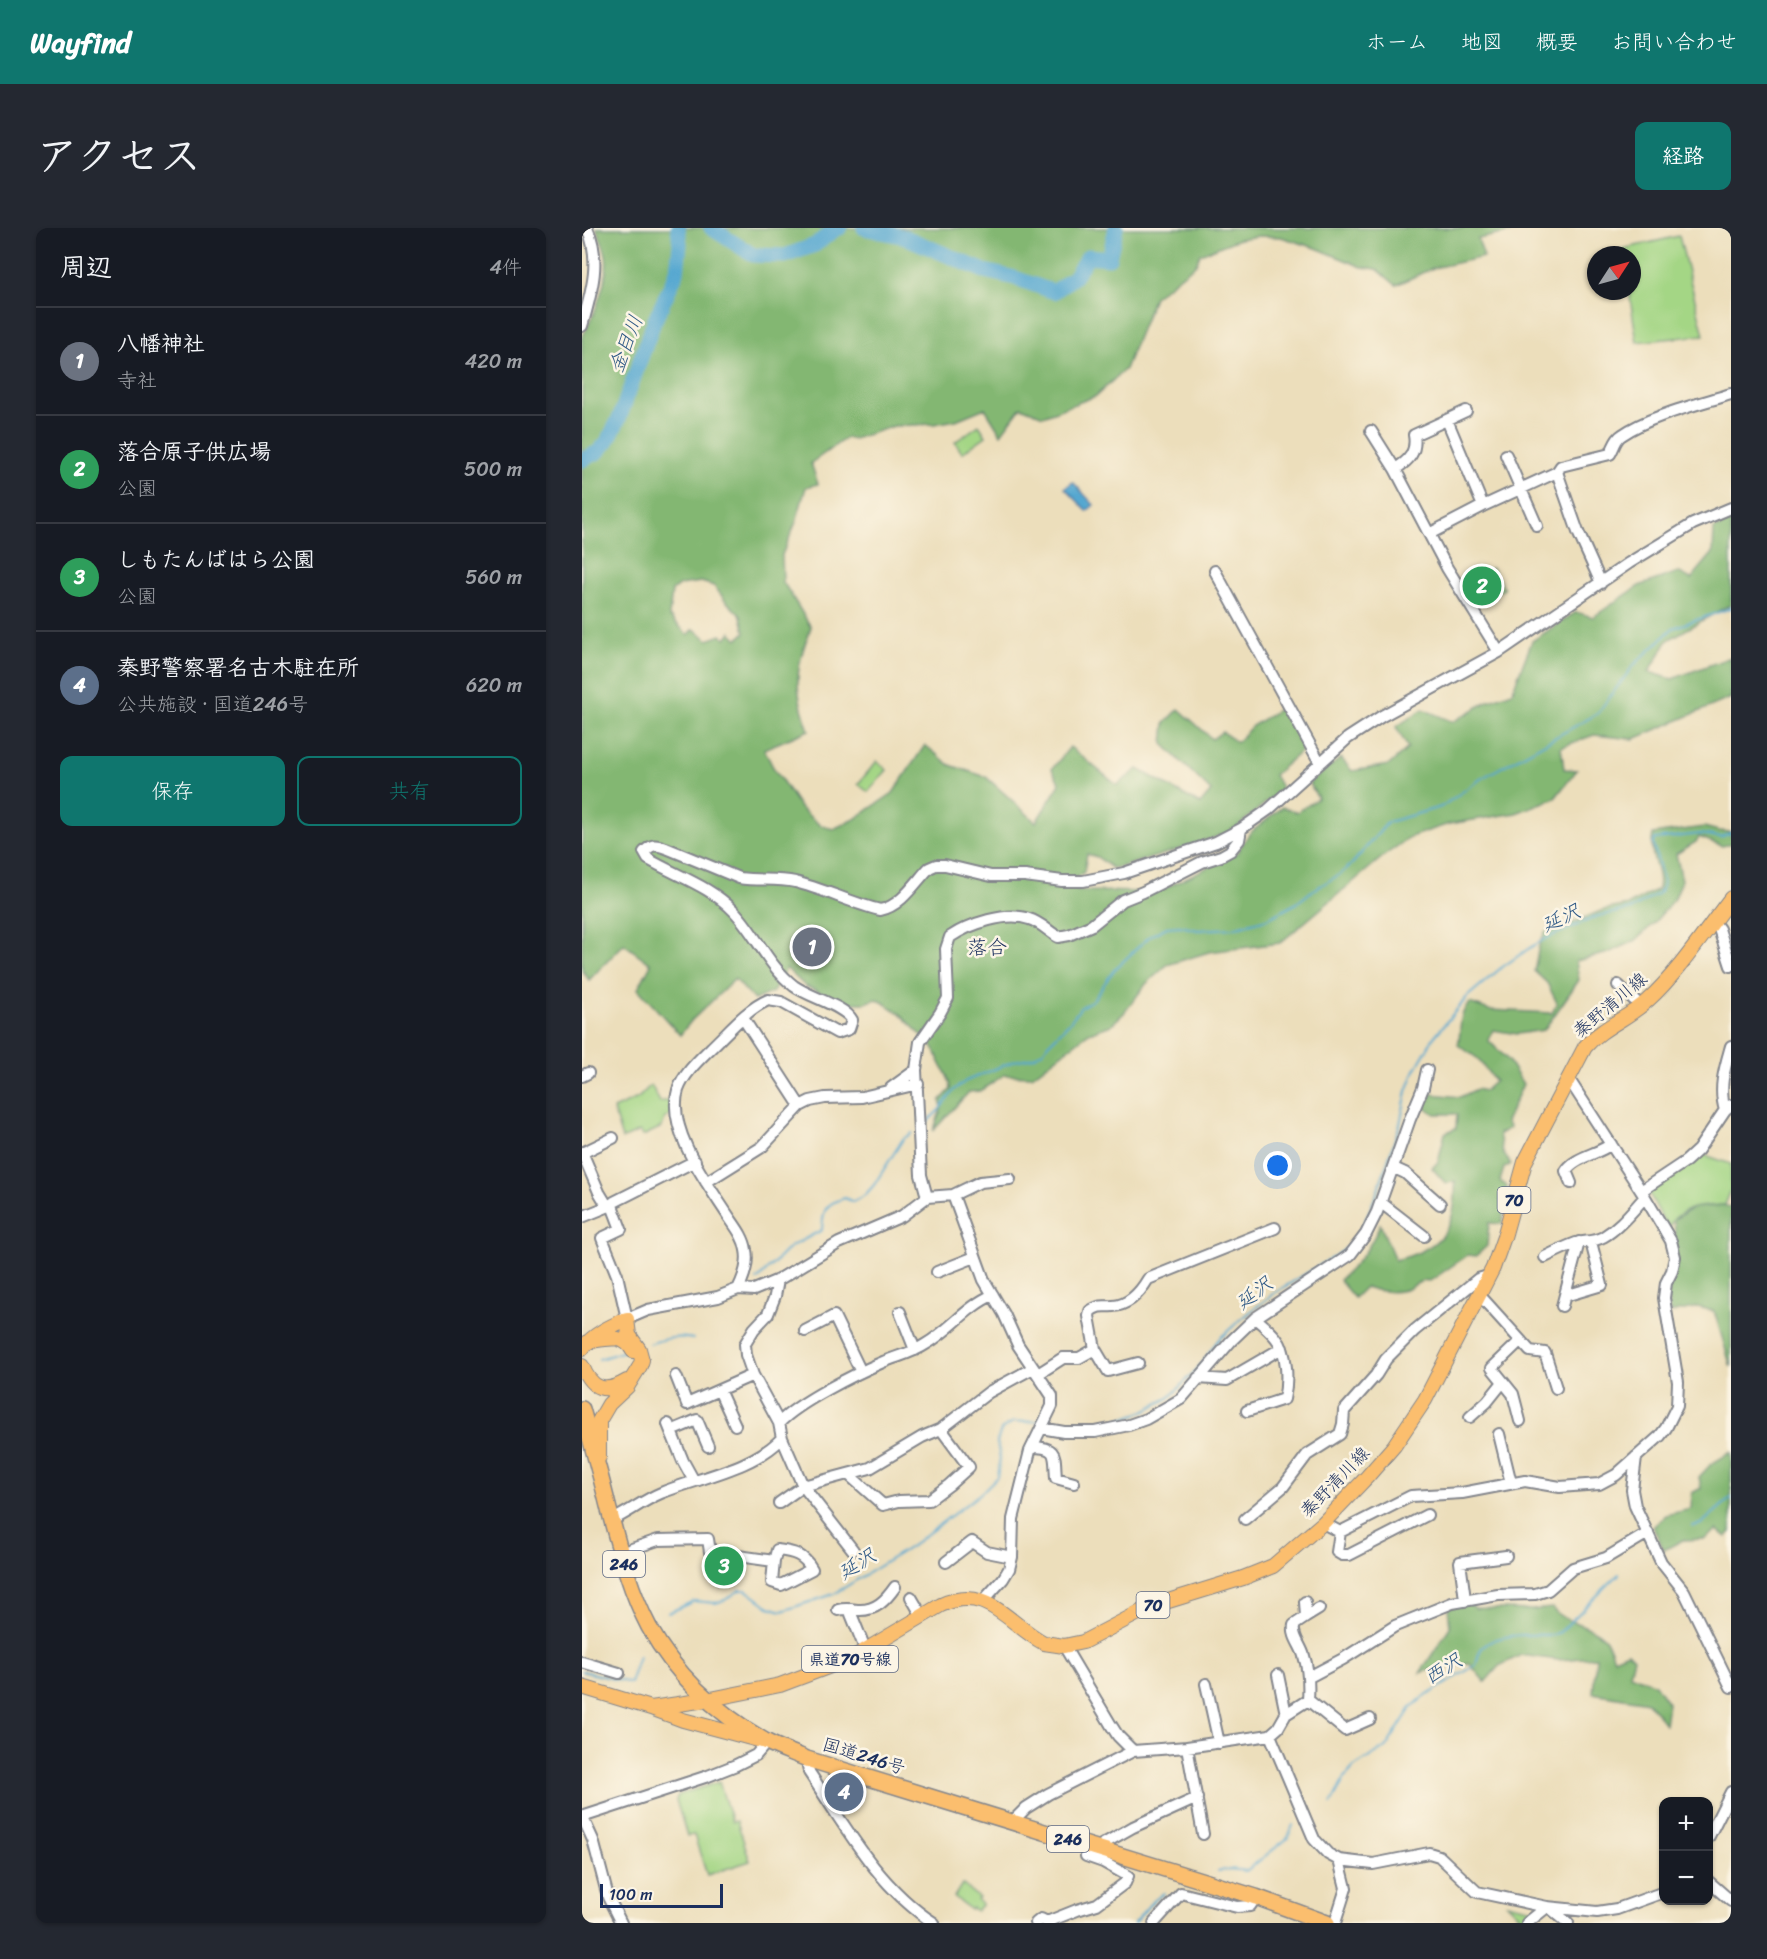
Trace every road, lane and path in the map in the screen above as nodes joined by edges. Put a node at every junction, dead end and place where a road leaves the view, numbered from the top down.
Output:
1 (587, 228) edge
2 (582, 326) edge
3 (1731, 394) edge
4 (1467, 411) dead end
5 (1447, 420) junction
6 (1371, 431) dead end
7 (1506, 455) dead end
8 (1395, 469) junction
9 (1557, 472) junction
10 (1520, 488) junction
11 (1483, 506) junction
12 (1731, 508) edge
13 (1537, 526) dead end
14 (1429, 534) junction
15 (1215, 571) dead end
16 (1600, 583) junction
17 (1499, 652) junction
18 (1320, 763) junction
19 (1241, 830) junction
20 (1731, 898) edge
21 (1713, 921) junction
22 (1731, 966) edge
23 (1618, 985) dead end
24 (1641, 1006) junction
25 (743, 1018) junction
26 (1731, 1046) edge
27 (916, 1070) junction
28 (1427, 1070) dead end
29 (1568, 1078) junction
30 (918, 1084) junction
31 (885, 1091) junction
32 (800, 1106) junction
33 (1728, 1107) edge
34 (613, 1138) dead end
35 (1611, 1144) junction
36 (582, 1153) edge
37 (695, 1161) junction
38 (1394, 1168) junction
39 (1010, 1179) dead end
40 (706, 1182) junction
41 (1571, 1183) dead end
42 (1643, 1194) junction
43 (952, 1195) junction
44 (927, 1197) junction
45 (1440, 1204) dead end
46 (1380, 1205) junction
47 (610, 1206) junction
48 (582, 1217) edge
49 (1275, 1228) dead end
50 (1424, 1236) dead end
51 (1585, 1242) junction
52 (975, 1257) junction
53 (1545, 1257) dead end
54 (937, 1272) dead end
55 (1488, 1276) junction
56 (778, 1280) junction
57 (738, 1290) junction
58 (993, 1295) junction
59 (1478, 1298) junction
60 (900, 1312) dead end
61 (1255, 1318) junction
62 (627, 1319) junction
63 (805, 1331) dead end
64 (1521, 1341) junction
65 (584, 1346) edge
66 (1282, 1348) junction
67 (1095, 1349) junction
68 (915, 1350) junction
69 (1138, 1362) dead end
70 (583, 1369) edge
71 (1035, 1371) junction
72 (637, 1372) junction
73 (861, 1372) junction
74 (753, 1375) junction
75 (676, 1376) dead end
76 (1198, 1378) junction
77 (1503, 1382) junction
78 (1556, 1388) dead end
79 (719, 1390) junction
80 (582, 1408) edge
81 (1247, 1411) dead end
82 (1470, 1417) dead end
83 (1520, 1421) dead end
84 (779, 1423) junction
85 (735, 1425) dead end
86 (1041, 1428) junction
87 (941, 1429) junction
88 (1499, 1434) dead end
89 (782, 1438) junction
90 (708, 1446) dead end
91 (1032, 1447) junction
92 (1636, 1457) junction
93 (848, 1474) junction
94 (601, 1477) junction
95 (694, 1481) junction
96 (1074, 1483) dead end
97 (1511, 1483) junction
98 (803, 1486) junction
99 (779, 1503) dead end
100 (1427, 1515) dead end
101 (1245, 1519) dead end
102 (612, 1520) junction
103 (1323, 1523) junction
104 (1340, 1532) junction
105 (1648, 1533) junction
106 (853, 1550) dead end
107 (620, 1553) junction
108 (1499, 1553) dead end
109 (1012, 1557) junction
110 (774, 1561) dead end
111 (946, 1562) dead end
112 (895, 1587) dead end
113 (911, 1597) dead end
114 (1465, 1599) junction
115 (983, 1601) junction
116 (1305, 1602) dead end
117 (1319, 1608) dead end
118 (851, 1609) junction
119 (838, 1610) dead end
120 (922, 1616) junction
121 (1306, 1617) junction
122 (1064, 1646) junction
123 (866, 1651) junction
124 (582, 1662) edge
125 (619, 1673) dead end
126 (1278, 1675) dead end
127 (1310, 1677) junction
128 (1206, 1684) dead end
129 (582, 1687) edge
130 (1731, 1687) edge
131 (706, 1700) junction
132 (1308, 1700) junction
133 (651, 1708) junction
134 (1286, 1714) junction
135 (1363, 1718) dead end
136 (1270, 1735) junction
137 (767, 1742) junction
138 (1219, 1743) junction
139 (1187, 1747) junction
140 (1133, 1751) junction
141 (807, 1759) junction
142 (1731, 1792) edge
143 (1197, 1798) junction
144 (582, 1817) edge
145 (1011, 1823) junction
146 (1713, 1828) edge
147 (1203, 1834) dead end
148 (1093, 1847) junction
149 (1339, 1860) junction
150 (1713, 1886) edge
151 (1659, 1894) edge
152 (1256, 1897) junction
153 (1731, 1902) edge
154 (1548, 1907) junction
155 (1301, 1918) edge
156 (621, 1923) edge
157 (934, 1923) edge
158 (1036, 1923) edge
159 (1154, 1923) edge
160 (1328, 1923) edge
161 (1335, 1923) edge
162 (1527, 1923) edge
163 (1568, 1923) edge

1 - 2 street
3 - 9 street
4 - 5 street
5 - 8 street
5 - 11 street
6 - 8 street
7 - 10 street
8 - 14 street
9 - 10 street
9 - 16 street
10 - 11 street
10 - 13 street
11 - 14 street
12 - 16 street
14 - 17 street
15 - 18 street
16 - 17 street
17 - 18 street
18 - 19 street
19 - 25 street
19 - 27 street
20 - 21 main road, 秦野清川線 / 70
21 - 22 street
21 - 24 main road, 秦野清川線 / 70
23 - 24 street
24 - 29 main road, 秦野清川線 / 70
25 - 32 street
25 - 37 street
26 - 33 street
27 - 30 street
27 - 31 street
28 - 38 street
29 - 35 street
29 - 55 main road, 秦野清川線 / 70
30 - 31 street
30 - 44 street
31 - 32 street
32 - 40 street
33 - 42 street
34 - 36 street
35 - 41 street
35 - 42 street
36 - 47 street
37 - 40 street
37 - 47 street
38 - 45 street
38 - 46 street
39 - 43 street
40 - 57 street
42 - 51 street
42 - 92 street
43 - 44 street
43 - 52 street
44 - 56 street
46 - 50 street
46 - 61 street
47 - 48 street
47 - 62 street
49 - 67 street
51 - 51 street
51 - 53 street
52 - 54 street
52 - 58 street
55 - 59 main road, 秦野清川線 / 70
55 - 101 street
56 - 57 street
56 - 74 street
57 - 62 street
58 - 68 street
58 - 71 street
59 - 64 street
59 - 103 main road, 秦野清川線 / 70
60 - 68 street
61 - 66 street
61 - 76 street
62 - 65 main road
62 - 72 main road
63 - 73 street
64 - 77 street
64 - 78 street
65 - 72 main road
66 - 76 street
66 - 81 street
67 - 69 street
67 - 71 street
68 - 73 street
70 - 72 main road
71 - 86 street
71 - 87 street
72 - 94 main road
73 - 84 street
74 - 79 street
74 - 84 street
75 - 79 street
76 - 86 street
77 - 82 street
77 - 83 street
79 - 85 street
80 - 94 highway, 国道246号 / 246
84 - 89 street
86 - 91 street
87 - 93 street
87 - 93 street
88 - 97 street
89 - 95 street
89 - 98 street
90 - 95 street
91 - 96 street
91 - 109 street
92 - 97 street
92 - 105 street
93 - 98 street
94 - 102 highway, 国道246号 / 246
95 - 102 street
97 - 104 street
98 - 99 street
98 - 106 street
100 - 104 street
102 - 107 highway, 国道246号 / 246
103 - 104 street
103 - 122 main road, 秦野清川線 / 70
105 - 114 street
105 - 130 street
107 - 110 street
107 - 131 highway, 国道246号 / 246
108 - 114 street
109 - 111 street
109 - 115 street
112 - 118 street
113 - 120 street
114 - 127 street
115 - 120 main road, 県道70号線
115 - 122 main road
116 - 121 street
117 - 121 street
118 - 119 street
118 - 123 street
120 - 123 main road, 県道70号線
121 - 127 street
122 - 140 street
123 - 131 main road, 県道70号線
124 - 125 street
126 - 134 street
127 - 132 street
128 - 138 street
129 - 133 main road
131 - 133 main road
131 - 137 highway, 国道246号 / 246
132 - 134 street
132 - 135 street
133 - 137 main road
134 - 136 street
136 - 138 street
136 - 149 street
137 - 141 highway, 国道246号 / 246
137 - 144 street
138 - 139 street
139 - 140 street
139 - 143 street
140 - 145 street
141 - 145 highway, 国道246号 / 246
141 - 157 street
142 - 146 street
143 - 147 street
143 - 148 street
144 - 156 street
145 - 148 highway, 国道246号 / 246
148 - 152 highway, 国道246号 / 246
148 - 158 street
149 - 154 street
149 - 161 street
150 - 153 street
151 - 154 street
152 - 155 highway, 国道246号 / 246
152 - 159 street
154 - 162 street
154 - 163 street
155 - 160 highway, 国道246号 / 246

